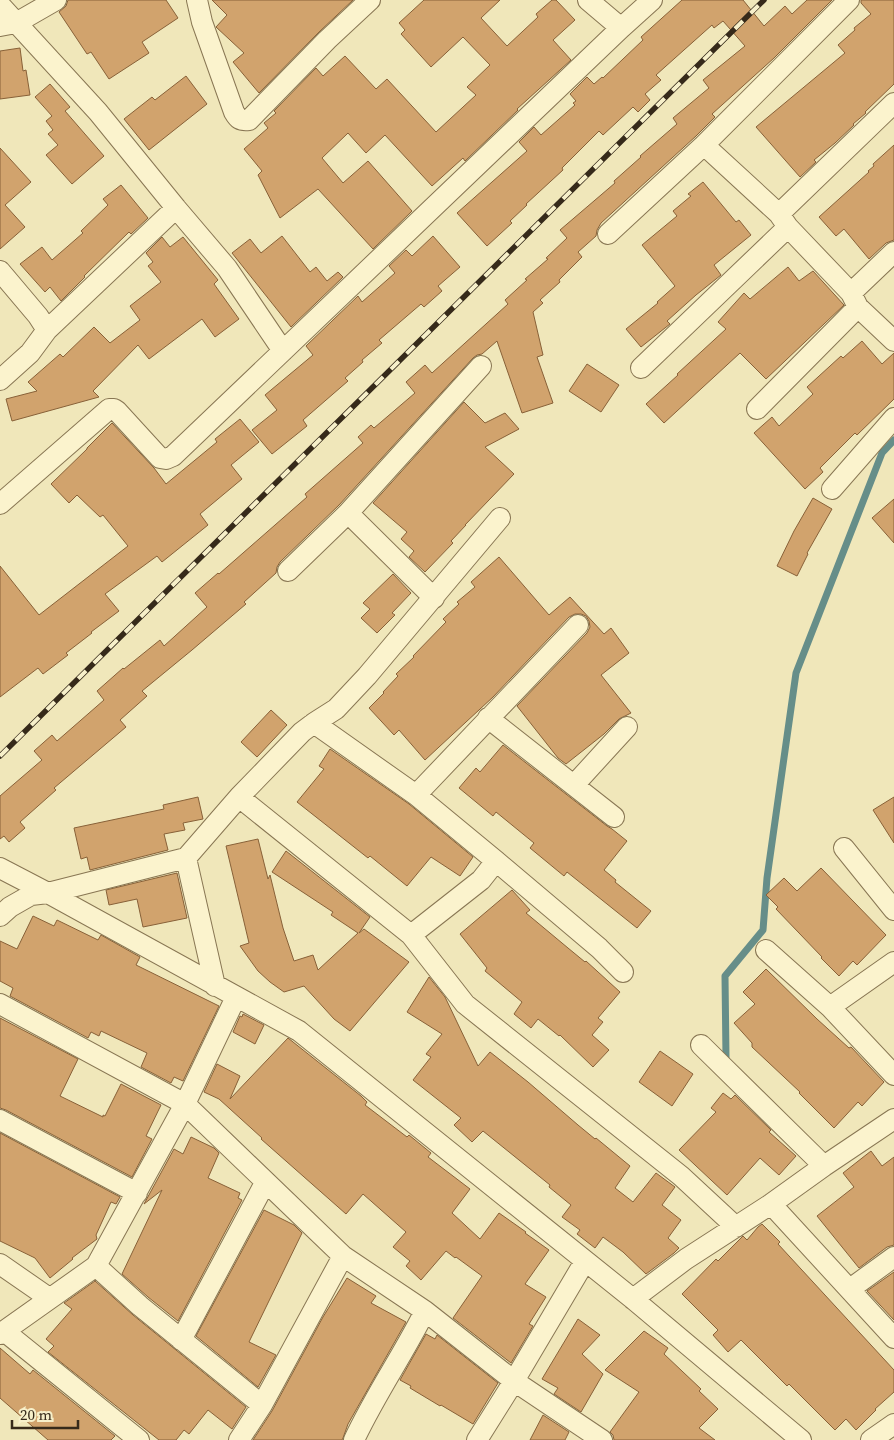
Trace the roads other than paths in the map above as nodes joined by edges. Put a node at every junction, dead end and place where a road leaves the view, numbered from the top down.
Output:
1 (56, 0) edge
2 (197, 0) edge
3 (370, 0) edge
4 (588, 0) edge
5 (652, 0) edge
6 (850, 0) edge
7 (0, 5) edge
8 (8, 25) edge
9 (621, 28) junction
10 (894, 103) edge
11 (704, 145) junction
12 (176, 208) junction
13 (783, 221) junction
14 (608, 234) dead end
15 (894, 252) edge
16 (0, 271) edge
17 (854, 300) junction
18 (47, 330) junction
19 (894, 341) edge
20 (283, 351) junction
21 (482, 366) dead end
22 (641, 368) dead end
23 (0, 380) edge
24 (757, 409) dead end
25 (894, 418) edge
26 (832, 489) dead end
27 (0, 504) edge
28 (348, 514) junction
29 (500, 518) dead end
30 (288, 571) dead end
31 (434, 598) junction
32 (578, 625) dead end
33 (488, 718) junction
34 (314, 723) junction
35 (627, 727) dead end
36 (574, 785) junction
37 (416, 795) junction
38 (239, 797) junction
39 (614, 817) dead end
40 (844, 848) dead end
41 (186, 858) junction
42 (496, 860) junction
43 (0, 868) edge
44 (48, 893) junction
45 (894, 910) edge
46 (0, 916) edge
47 (411, 935) junction
48 (766, 950) dead end
49 (894, 962) edge
50 (624, 972) dead end
51 (215, 986) junction
52 (236, 997) junction
53 (0, 1004) edge
54 (830, 1007) junction
55 (712, 1056) dead end
56 (894, 1075) edge
57 (185, 1104) junction
58 (894, 1119) edge
59 (0, 1120) edge
60 (824, 1166) junction
61 (265, 1182) junction
62 (137, 1193) junction
63 (771, 1204) junction
64 (736, 1227) junction
65 (343, 1256) junction
66 (894, 1257) edge
67 (585, 1261) junction
68 (0, 1264) edge
69 (96, 1266) junction
70 (850, 1289) junction
71 (50, 1298) junction
72 (633, 1299) junction
73 (425, 1311) junction
74 (2, 1333) edge
75 (894, 1338) edge
76 (181, 1340) junction
77 (514, 1381) junction
78 (262, 1405) junction
79 (894, 1424) edge
80 (139, 1440) edge
81 (240, 1440) edge
82 (354, 1440) edge
83 (477, 1440) edge
84 (602, 1440) edge
85 (801, 1440) edge
86 (871, 1440) edge

1 - 8 street
2 - 3 street
4 - 9 street
5 - 9 street
6 - 11 street
7 - 8 street
8 - 12 street
9 - 20 street
10 - 13 street
11 - 13 street
11 - 14 street
12 - 18 street
12 - 20 street
13 - 17 street
13 - 22 street
15 - 17 street
16 - 18 street
17 - 19 street
17 - 24 street
18 - 23 street
20 - 27 street
21 - 28 street
25 - 26 street
28 - 30 street
28 - 31 street
29 - 31 street
31 - 34 street
32 - 33 street
33 - 36 street
33 - 37 street
34 - 37 street
34 - 38 street
35 - 36 street
36 - 39 street
37 - 42 street
38 - 41 street
38 - 47 street
40 - 45 street
41 - 44 street
41 - 51 street
42 - 47 street
42 - 50 street
43 - 44 street
44 - 46 street
44 - 51 street
47 - 64 street
48 - 54 street
49 - 54 street
51 - 52 street
52 - 57 street
52 - 67 street
53 - 57 street
54 - 56 street
55 - 60 street
57 - 61 street
57 - 62 street
58 - 60 street
59 - 62 street
60 - 63 street
61 - 65 street
61 - 76 street
62 - 69 street
63 - 64 street
63 - 70 street
64 - 72 street
65 - 73 street
65 - 78 street
66 - 70 street
67 - 72 street
67 - 77 street
68 - 71 street
69 - 71 street
69 - 76 street
70 - 75 street
71 - 74 street
72 - 85 street
73 - 77 street
73 - 82 street
74 - 80 street
76 - 78 street
77 - 83 street
77 - 84 street
78 - 81 street
79 - 86 street

